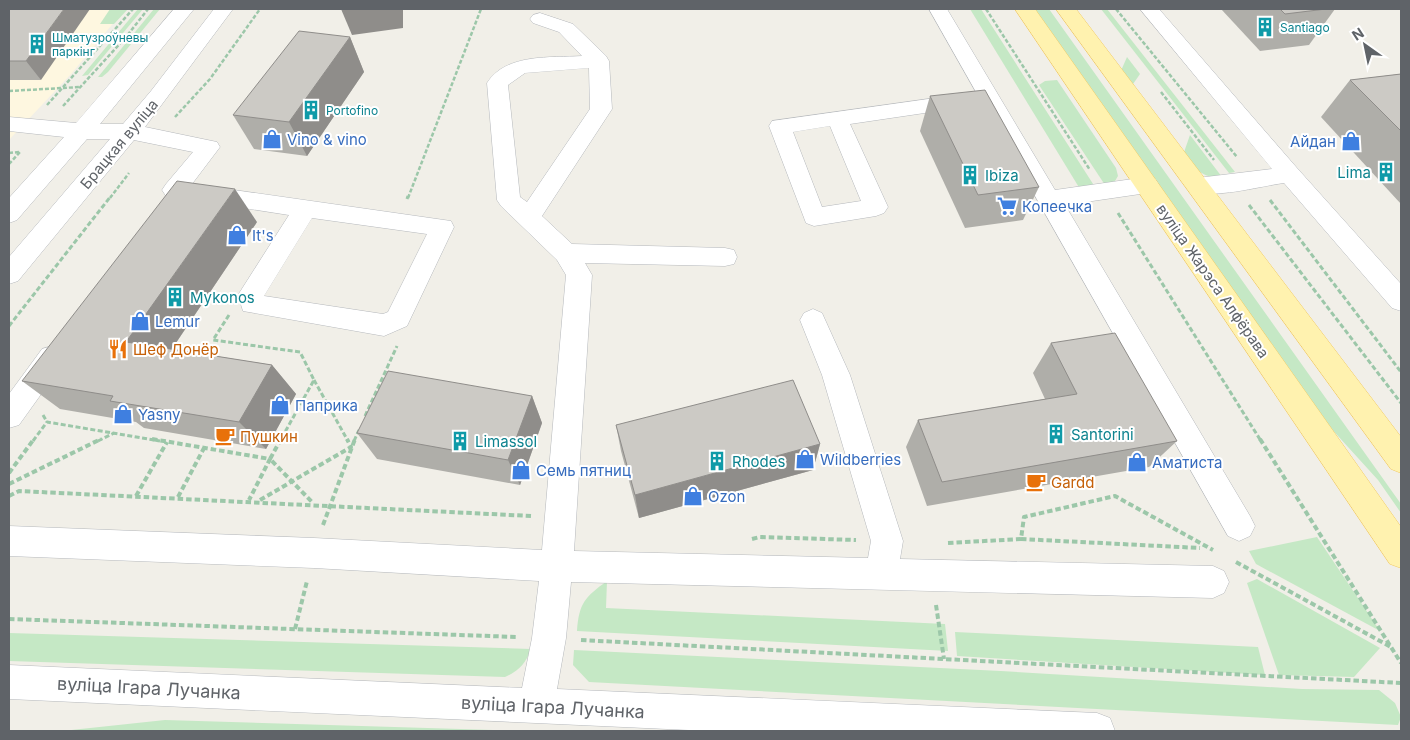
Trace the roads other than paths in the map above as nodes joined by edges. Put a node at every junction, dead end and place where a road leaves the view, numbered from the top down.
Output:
1 (184, 9) edge
2 (224, 9) edge
3 (938, 9) edge
4 (1025, 9) edge
5 (1066, 9) edge
6 (1149, 9) edge
7 (540, 19) dead end
8 (599, 61) junction
9 (990, 97) junction
10 (837, 118) junction
11 (9, 124) edge
12 (79, 131) junction
13 (130, 132) junction
14 (1289, 174) junction
15 (1147, 185) junction
16 (1197, 185) junction
17 (1050, 199) junction
18 (305, 208) junction
19 (9, 214) edge
20 (529, 217) junction
21 (566, 253) junction
22 (725, 257) dead end
23 (9, 274) edge
24 (1401, 301) edge
25 (805, 322) dead end
26 (68, 336) edge
27 (9, 416) edge
28 (1401, 460) edge
29 (1238, 526) dead end
30 (9, 541) edge
31 (1401, 553) edge
32 (557, 566) junction
33 (881, 575) junction
34 (1213, 582) dead end
35 (9, 682) edge
36 (536, 706) junction
37 (1098, 731) edge

1 - 12 street
2 - 13 street, Брацкая вуліца
3 - 9 street
4 - 15 main road, вуліца Жарэса Алфёрава
5 - 16 main road
6 - 14 street
7 - 8 street
8 - 20 street
8 - 20 street
9 - 10 street
9 - 17 street
10 - 10 street
11 - 12 street
12 - 13 street
12 - 19 street
13 - 18 street
13 - 23 street, Брацкая вуліца
14 - 16 street
14 - 24 street
15 - 17 street
15 - 31 main road, вуліца Жарэса Алфёрава
16 - 28 main road
17 - 29 street
18 - 18 street
20 - 21 street
21 - 22 street
21 - 32 street
25 - 33 street
26 - 27 street
30 - 32 street
32 - 33 street
32 - 36 street
33 - 34 street
35 - 36 street, вуліца Ігара Лучанка
36 - 37 street, вуліца Ігара Лучанка

